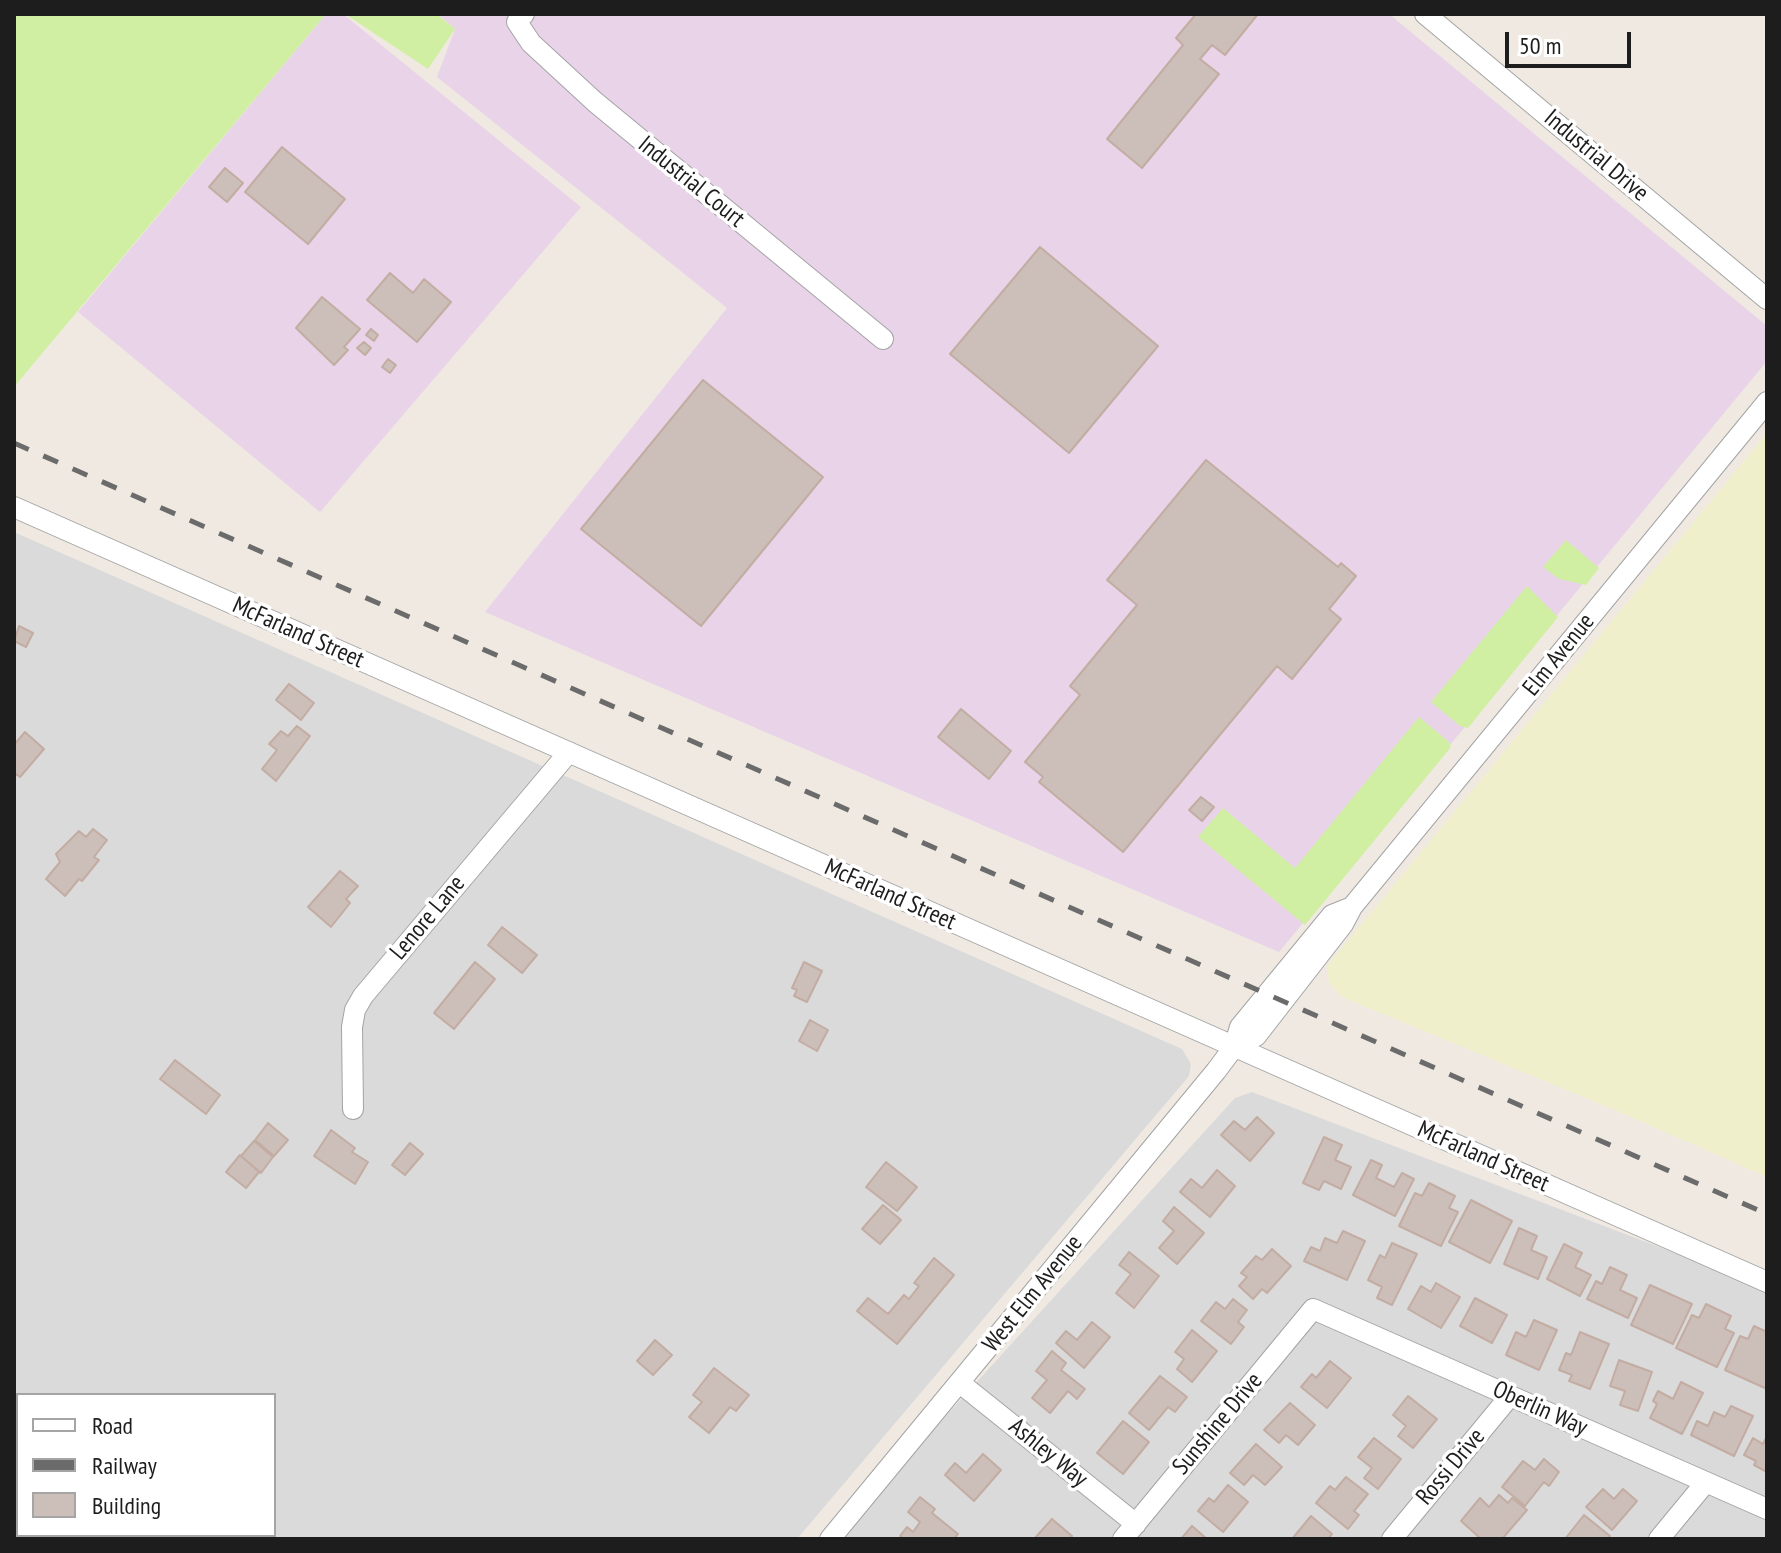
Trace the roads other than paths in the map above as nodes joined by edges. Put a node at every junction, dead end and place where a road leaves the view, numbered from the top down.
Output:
1 (524, 14) edge
2 (1425, 14) edge
3 (1767, 299) edge
4 (883, 339) dead end
5 (1767, 402) edge
6 (14, 507) edge
7 (569, 752) junction
8 (1274, 999) joint
9 (1234, 1047) junction
10 (353, 1109) dead end
11 (1767, 1282) edge
12 (1313, 1309) joint
13 (960, 1383) junction
14 (1510, 1396) junction
15 (1706, 1482) junction
16 (1767, 1509) edge
17 (1129, 1531) edge
18 (830, 1539) edge
19 (1392, 1539) edge
20 (1659, 1539) edge

1 - 4 street, Industrial Court
2 - 3 street, Industrial Drive
5 - 8 street, Elm Avenue
6 - 7 street, McFarland Street
7 - 9 street, McFarland Street
7 - 10 street, Lenore Lane
8 - 9 street, West Elm Avenue
9 - 11 street, McFarland Street
9 - 13 street, West Elm Avenue
12 - 14 street, Oberlin Way
12 - 17 street, Sunshine Drive
13 - 17 street, Ashley Way
13 - 18 street, West Elm Avenue
14 - 15 street, Oberlin Way
14 - 19 street, Rossi Drive
15 - 16 street, Oberlin Way
15 - 20 street

